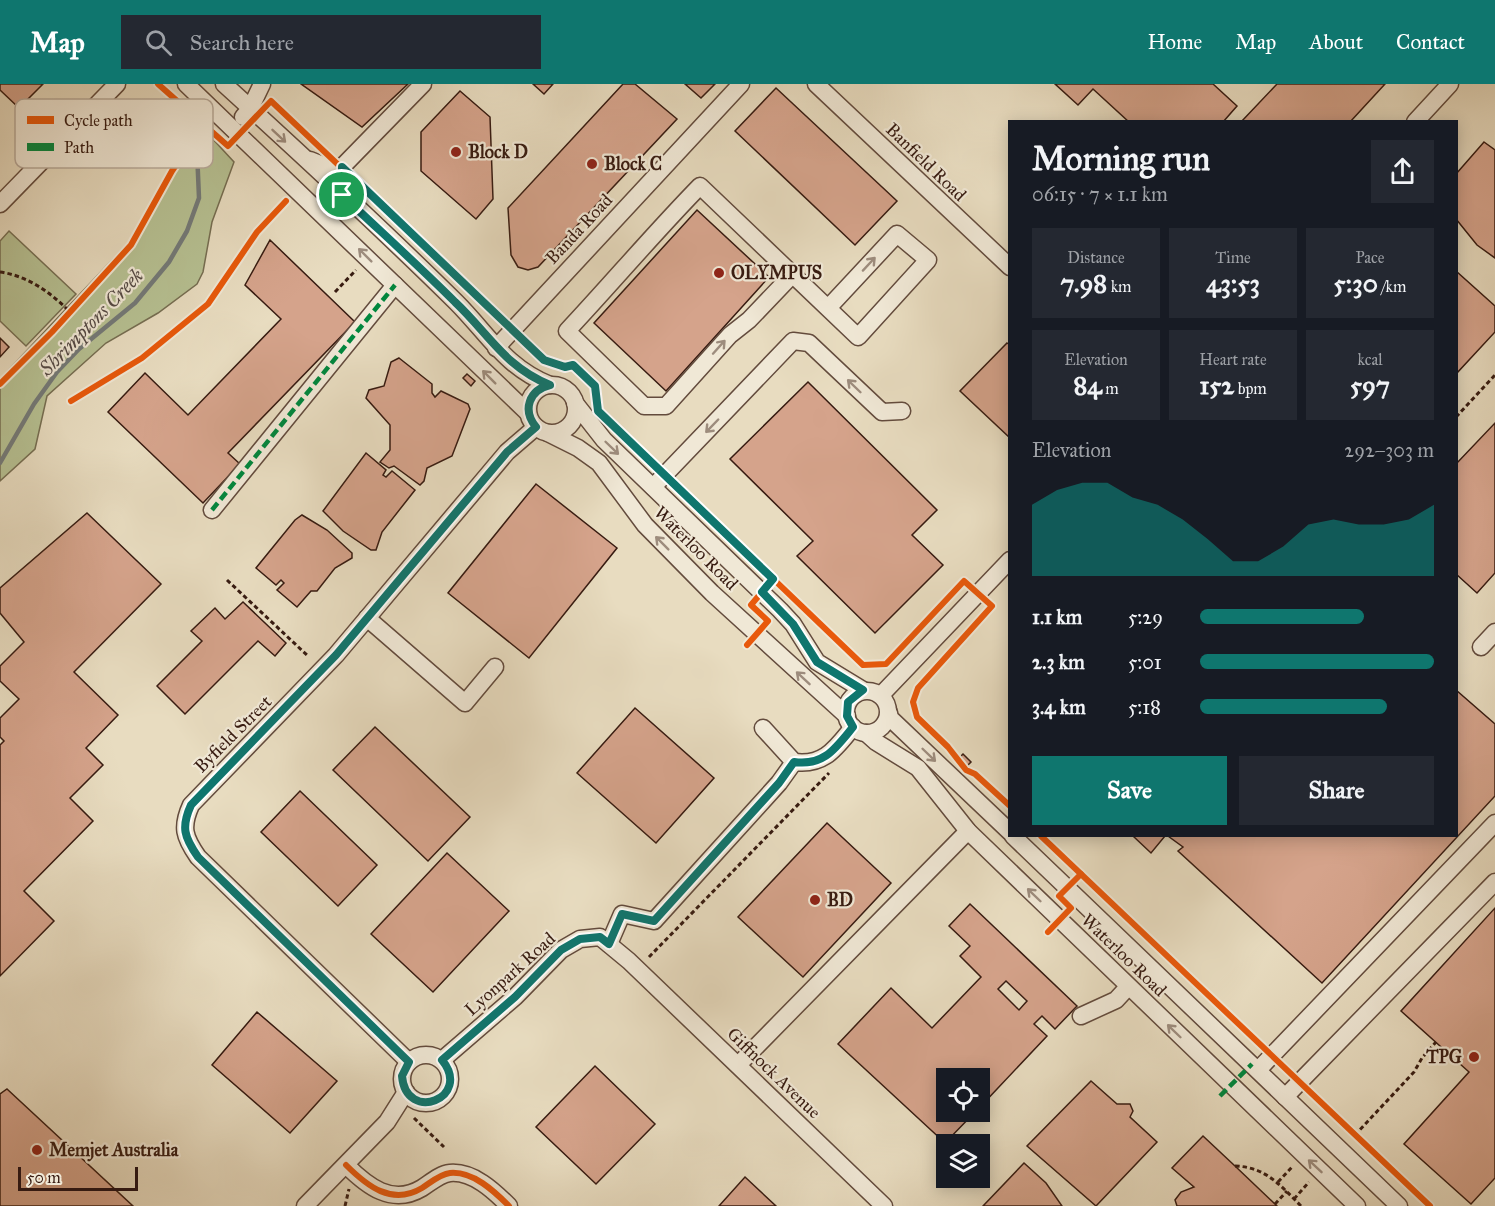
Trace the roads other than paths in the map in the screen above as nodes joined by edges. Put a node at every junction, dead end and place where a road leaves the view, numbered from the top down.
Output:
1 (117, 84) edge
2 (186, 84) edge
3 (261, 84) edge
4 (423, 84) edge
5 (741, 84) edge
6 (816, 84) edge
7 (1450, 84) edge
8 (232, 87) edge
9 (102, 99) edge
10 (202, 99) edge
11 (250, 109) junction
12 (215, 112) joint
13 (1417, 120) edge
14 (233, 128) junction
15 (300, 156) junction
16 (342, 167) junction
17 (35, 168) edge
18 (342, 195) junction
19 (0, 204) edge
20 (1008, 265) edge
21 (793, 274) junction
22 (395, 285) junction
23 (829, 307) junction
24 (496, 348) junction
25 (550, 385) junction
26 (575, 403) junction
27 (902, 411) dead end
28 (537, 424) junction
29 (653, 488) junction
30 (213, 510) dead end
31 (1008, 562) edge
32 (368, 618) junction
33 (1495, 632) edge
34 (1481, 647) dead end
35 (495, 667) dead end
36 (863, 690) junction
37 (881, 695) junction
38 (889, 713) junction
39 (855, 726) junction
40 (763, 728) dead end
41 (794, 762) junction
42 (1495, 823) edge
43 (1008, 830) edge
44 (968, 831) junction
45 (1014, 837) edge
46 (1495, 882) edge
47 (609, 944) junction
48 (642, 963) joint
49 (1128, 987) junction
50 (1081, 1016) dead end
51 (442, 1060) junction
52 (409, 1062) junction
53 (738, 1065) junction
54 (1258, 1070) junction
55 (406, 1092) junction
56 (1285, 1096) junction
57 (346, 1166) junction
58 (305, 1206) edge
59 (509, 1206) edge
60 (884, 1206) edge
61 (1357, 1206) edge
62 (1399, 1206) edge

1 - 9 street
2 - 10 street, Waterloo Road
3 - 11 street
4 - 16 street
5 - 24 street, Banda Road
6 - 20 street, Banfield Road
7 - 13 street
8 - 11 street
8 - 12 street
11 - 14 street
11 -> 15 street
12 - 14 street, Waterloo Road
22 -> 14 street, Waterloo Road
15 - 16 street
15 - 18 street
16 - 18 street
17 - 19 street
18 - 24 street
21 -> 21 street
21 - 23 street
28 -> 22 street, Waterloo Road
22 - 30 street
23 -> 23 street
24 - 25 street
25 - 26 street
25 - 28 street
26 - 28 street
26 -> 29 street, Waterloo Road
27 -> 29 street
28 - 32 street, Byfield Street
39 -> 28 street, Waterloo Road
29 - 36 street, Waterloo Road
31 - 37 street
32 - 35 street
32 - 52 street, Byfield Street
33 - 34 street
36 - 37 street
36 - 39 street
37 - 38 street
38 - 39 street
38 -> 43 street
39 - 41 street
39 - 44 street, Waterloo Road
40 - 41 street
41 - 47 street
42 - 54 street
49 -> 44 street, Waterloo Road
44 - 53 street
45 - 54 street, Waterloo Road
46 - 56 street
47 - 48 street, Lyonpark Road
47 - 51 street, Lyonpark Road
48 - 53 street, Giffnock Avenue
49 - 50 street
61 -> 49 street, Waterloo Road
51 - 52 street
51 - 55 street
52 - 55 street
53 - 60 street, Giffnock Avenue
54 - 56 street, Waterloo Road
55 - 57 street
56 - 62 street, Waterloo Road
57 - 58 street
57 - 59 street

